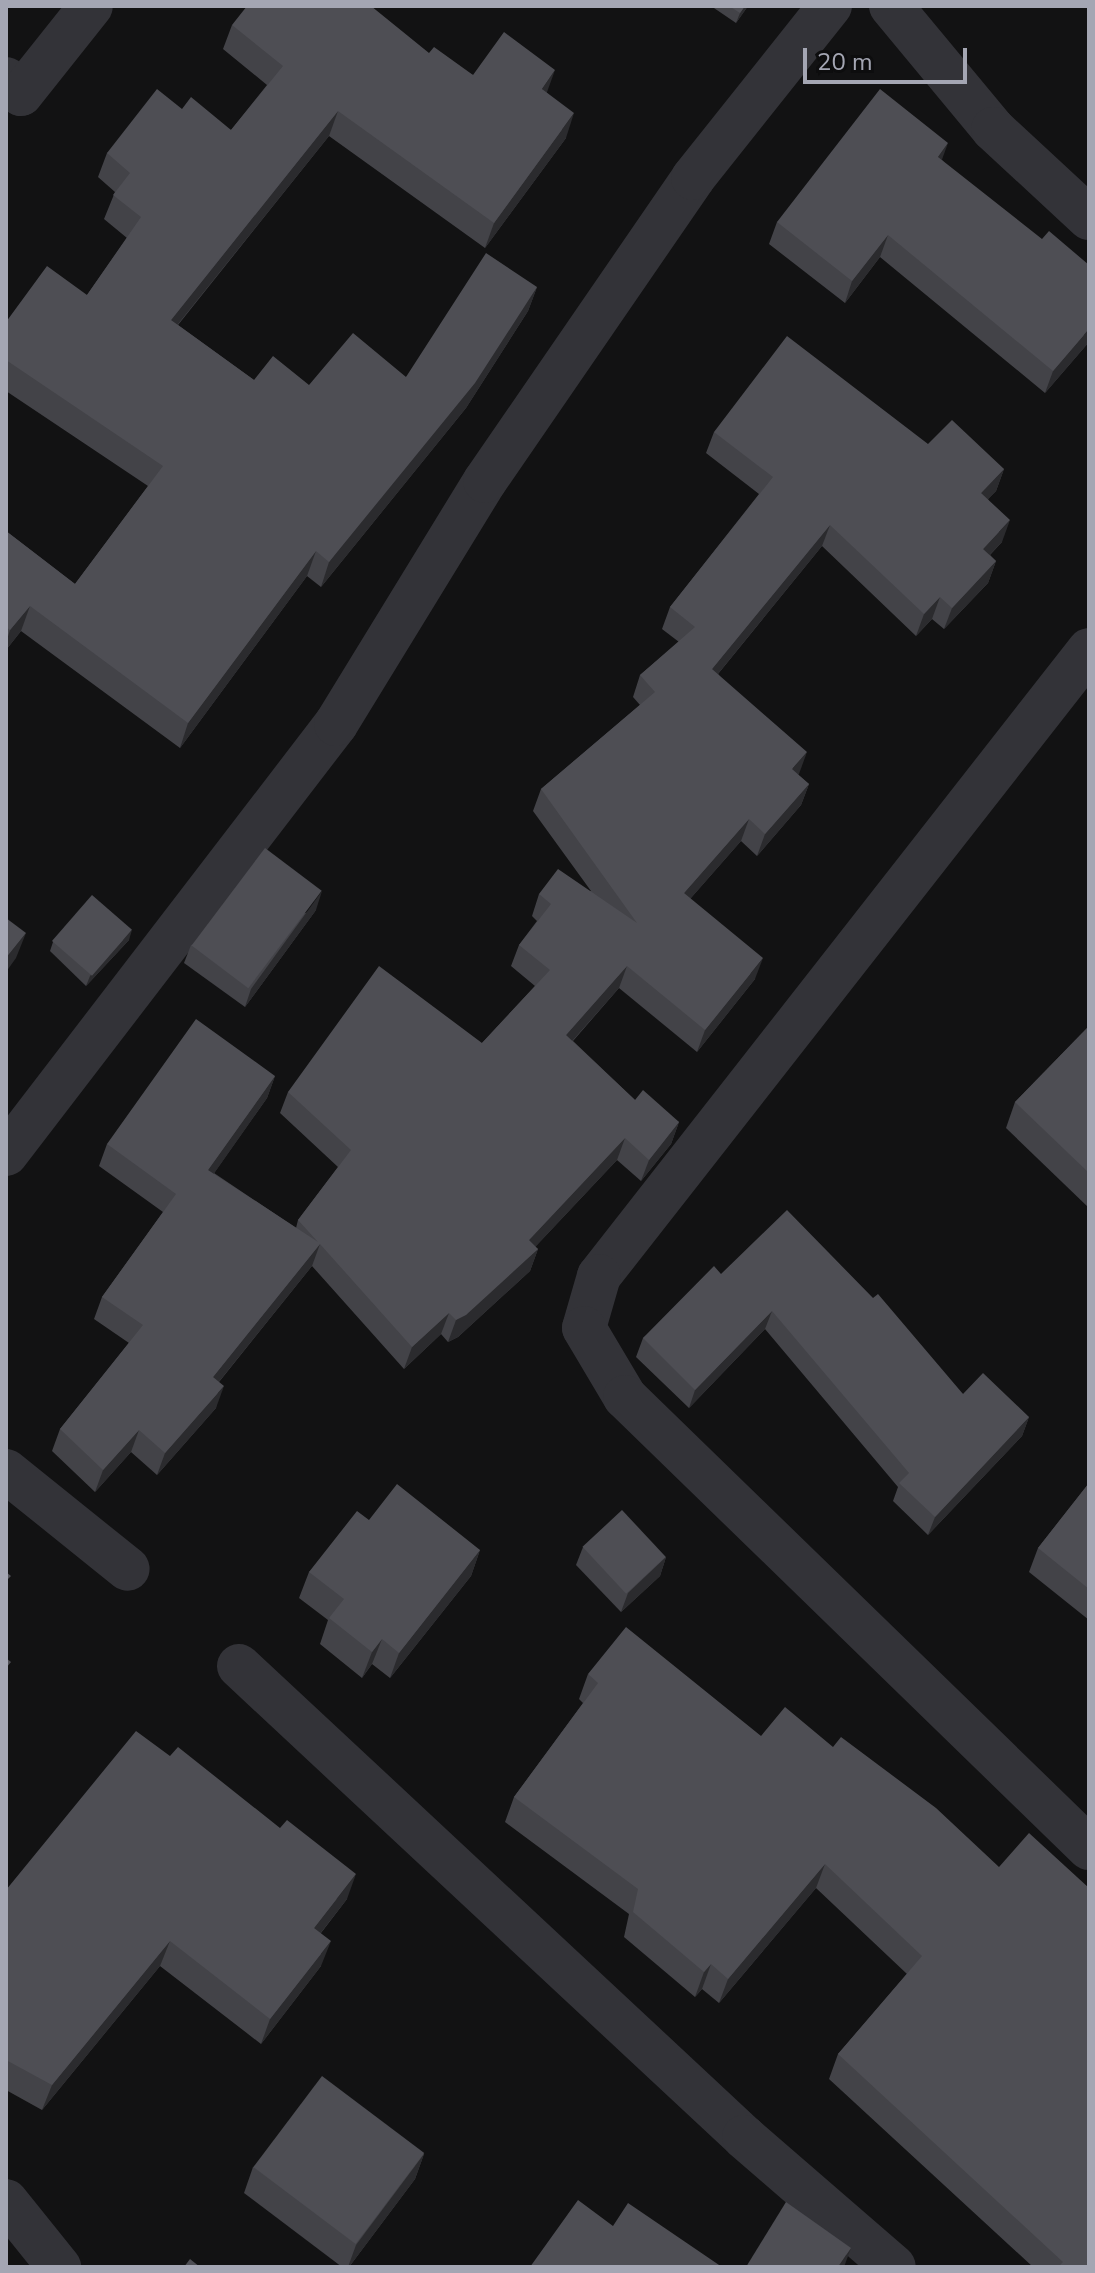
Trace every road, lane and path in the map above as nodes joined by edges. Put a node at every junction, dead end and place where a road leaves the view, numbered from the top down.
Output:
1 (91, 6) edge
2 (830, 6) edge
3 (891, 6) edge
4 (11, 96) edge
5 (1089, 218) edge
6 (1089, 650) edge
7 (6, 1154) edge
8 (6, 1471) edge
9 (128, 1569) dead end
10 (239, 1666) dead end
11 (1089, 1848) edge
12 (6, 2201) edge
13 (59, 2267) edge
14 (894, 2267) edge

1 - 4 street
2 - 7 street
3 - 5 street
6 - 11 street
8 - 9 street
10 - 14 street
12 - 13 street

